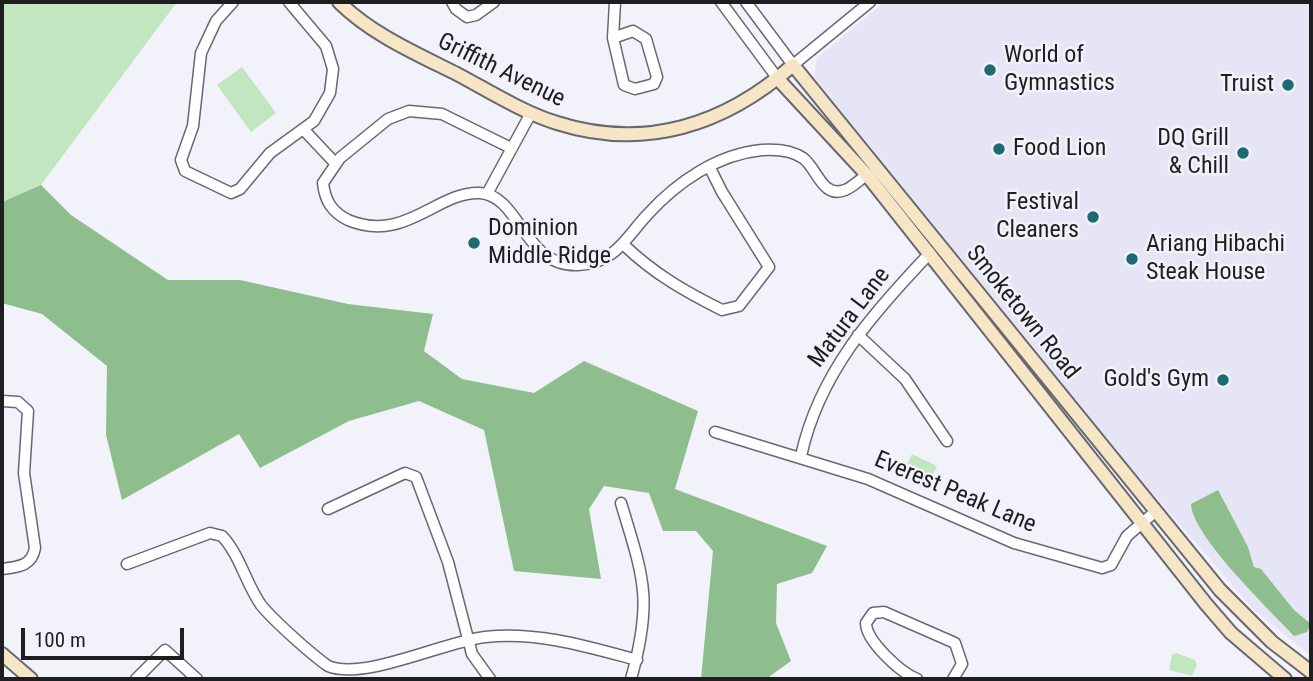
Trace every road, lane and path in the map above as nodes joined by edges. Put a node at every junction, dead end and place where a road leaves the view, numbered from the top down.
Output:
1 (233, 2) edge
2 (289, 2) edge
3 (339, 2) edge
4 (452, 2) edge
5 (494, 2) edge
6 (615, 2) edge
7 (721, 2) edge
8 (746, 2) edge
9 (870, 2) edge
10 (613, 38) junction
11 (793, 65) junction
12 (778, 79) junction
13 (531, 113) junction
14 (304, 130) junction
15 (511, 148) junction
16 (335, 163) junction
17 (709, 166) junction
18 (867, 174) junction
19 (486, 194) junction
20 (624, 245) junction
21 (930, 253) junction
22 (858, 335) junction
23 (2, 401) edge
24 (715, 432) dead end
25 (947, 440) dead end
26 (801, 456) junction
27 (621, 503) dead end
28 (328, 509) dead end
29 (1156, 511) junction
30 (1141, 523) junction
31 (127, 564) dead end
32 (2, 569) edge
33 (468, 641) junction
34 (2, 654) edge
35 (638, 660) junction
36 (1311, 672) edge
37 (31, 679) edge
38 (136, 679) edge
39 (197, 679) edge
40 (490, 679) edge
41 (631, 679) edge
42 (917, 679) edge
43 (953, 679) edge
44 (1285, 679) edge

1 - 14 street
2 - 14 street
3 - 13 street, Griffith Avenue
4 - 5 street
6 - 10 street
7 - 12 street
8 - 11 street
9 - 11 street, Griffith Avenue
10 - 10 street
11 - 12 street, Griffith Avenue
11 - 29 street, Smoketown Road
12 - 13 street, Griffith Avenue
12 - 18 street, Smoketown Road
13 - 15 street
14 - 16 street
15 - 16 street
15 - 19 street
16 - 19 street
17 - 18 street
17 - 20 street
17 - 20 street
18 - 21 street, Smoketown Road
19 - 20 street
21 - 22 street, Matura Lane
21 - 30 street, Smoketown Road
22 - 25 street
22 - 26 street, Matura Lane
23 - 32 street
24 - 26 street, Everest Peak Lane
26 - 30 street, Everest Peak Lane
27 - 35 street
28 - 33 street
29 - 30 street, Everest Peak Lane
29 - 36 street, Smoketown Road
30 - 44 street, Smoketown Road
31 - 33 street
33 - 35 street
33 - 40 street
34 - 37 street
35 - 41 street
38 - 39 street
42 - 43 street

